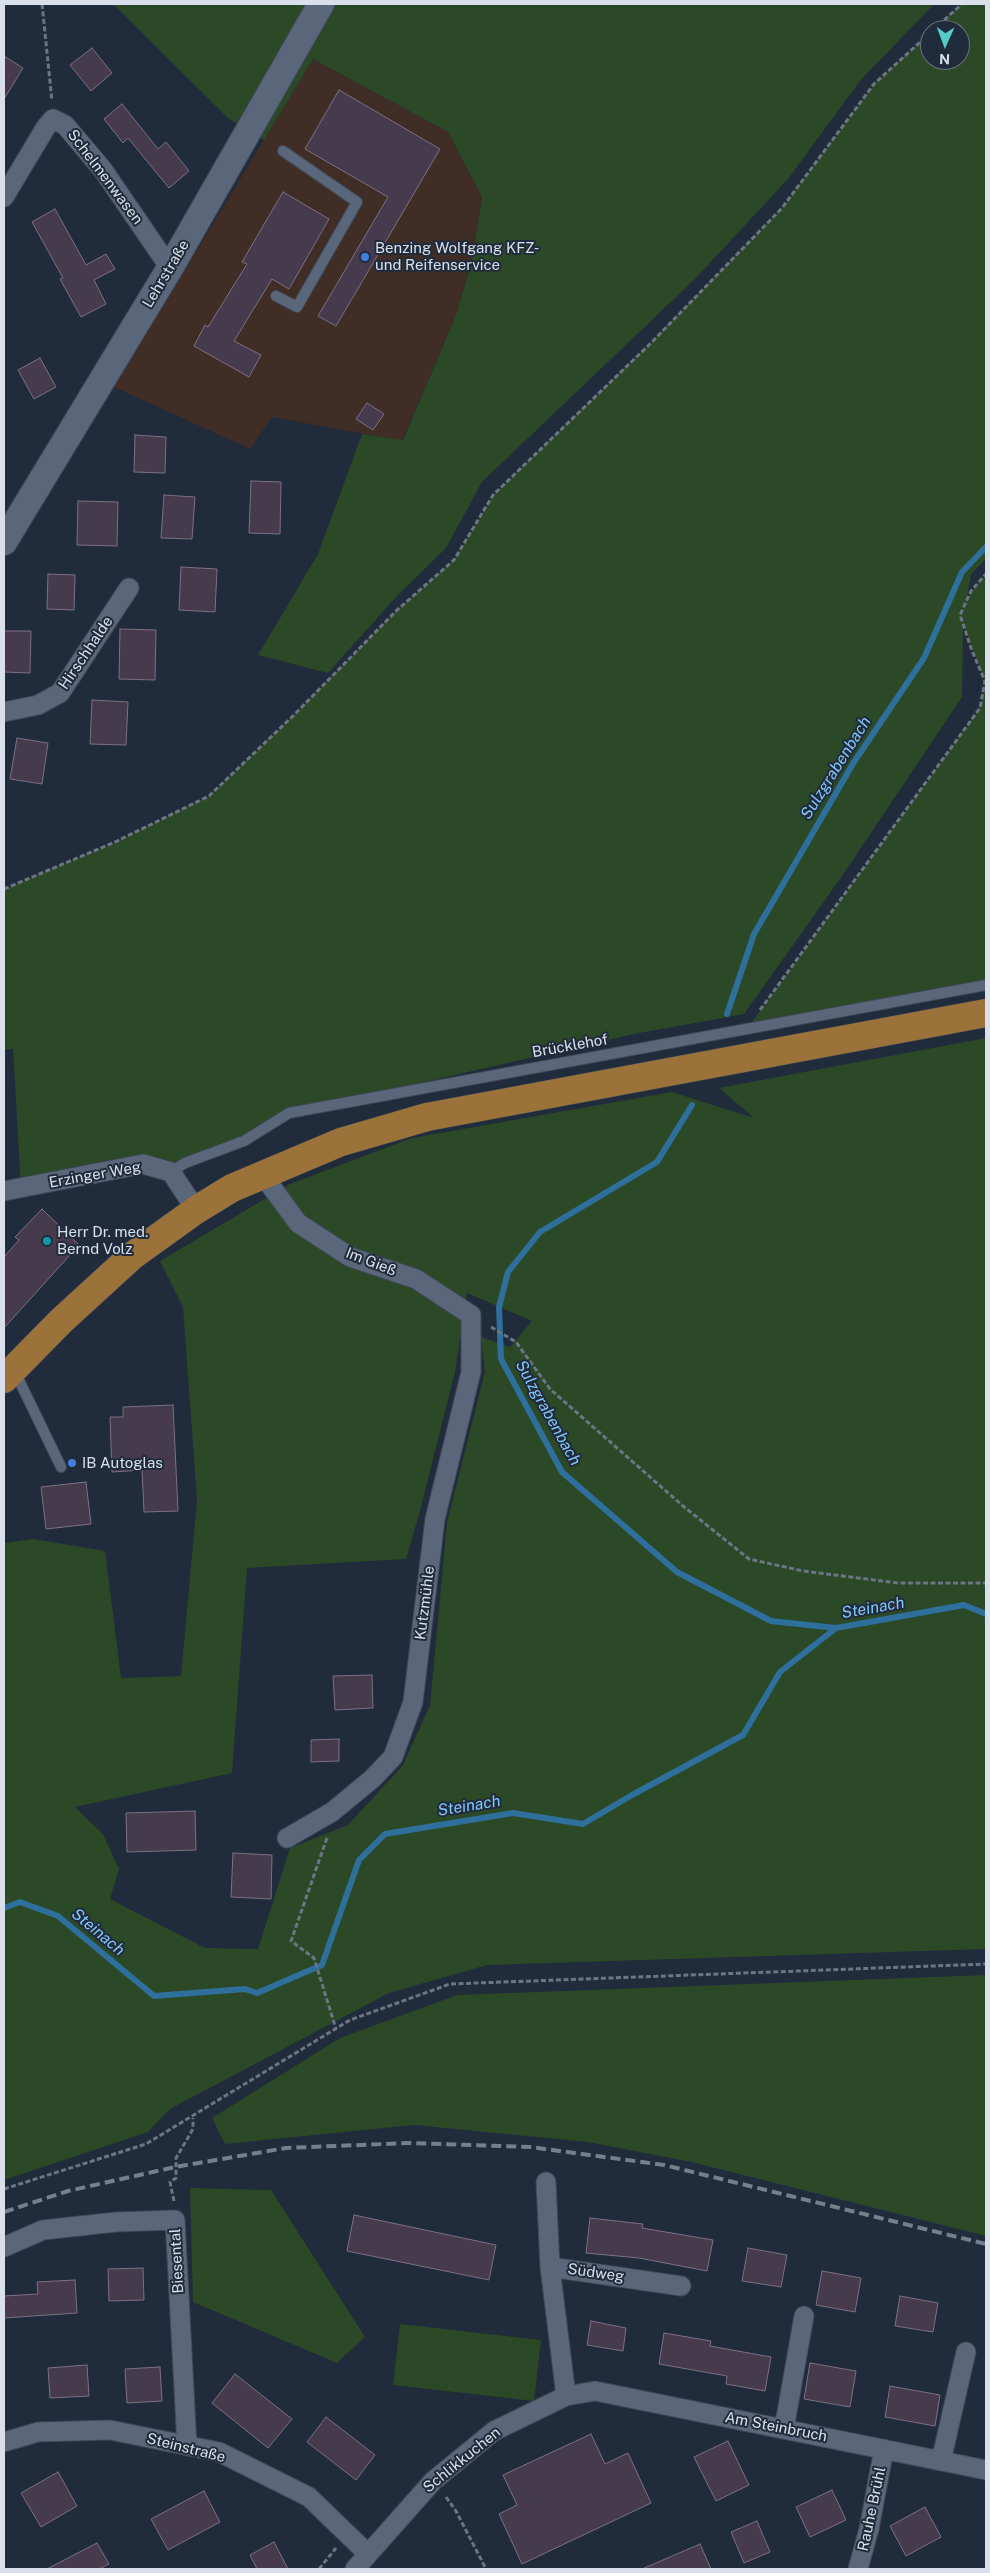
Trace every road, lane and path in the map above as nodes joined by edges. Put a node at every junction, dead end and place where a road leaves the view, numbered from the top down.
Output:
1 (42, 4) edge
2 (322, 4) edge
3 (962, 4) edge
4 (944, 20) edge
5 (920, 42) edge
6 (53, 119) junction
7 (283, 151) dead end
8 (4, 197) edge
9 (170, 268) junction
10 (276, 296) dead end
11 (4, 542) edge
12 (986, 574) edge
13 (129, 588) dead end
14 (4, 712) edge
15 (4, 890) edge
16 (986, 985) edge
17 (986, 1012) edge
18 (747, 1029) junction
19 (171, 1172) junction
20 (262, 1174) junction
21 (4, 1191) edge
22 (196, 1210) junction
23 (471, 1315) junction
24 (9, 1374) edge
25 (61, 1467) dead end
26 (986, 1584) edge
27 (337, 1807) junction
28 (287, 1838) dead end
29 (986, 1964) edge
30 (336, 2029) junction
31 (193, 2117) junction
32 (546, 2182) dead end
33 (4, 2189) edge
34 (175, 2220) junction
35 (4, 2247) edge
36 (550, 2267) junction
37 (681, 2286) dead end
38 (804, 2316) dead end
39 (966, 2352) dead end
40 (566, 2396) junction
41 (784, 2429) junction
42 (4, 2442) edge
43 (187, 2446) junction
44 (884, 2449) junction
45 (941, 2461) junction
46 (986, 2470) edge
47 (433, 2481) junction
48 (348, 2535) junction
49 (368, 2554) junction
50 (319, 2569) edge
51 (355, 2569) edge
52 (486, 2569) edge
53 (858, 2569) edge

1 - 6 path
2 - 9 street, Lehrstraße
3 - 4 path
5 - 15 path
6 - 8 street, Schelmenwasen
6 - 9 street, Schelmenwasen
7 - 10 lane
9 - 11 street, Lehrstraße
12 - 18 path
13 - 14 street, Hirschhalde
16 - 18 lane, Brücklehof
17 - 20 main road
18 - 19 lane, Brücklehof
19 - 21 street, Erzinger Weg
19 - 22 street
20 - 22 main road
20 - 23 street, Im Gieß
22 - 24 main road
23 - 26 path
23 - 27 street, Kutzmühle
24 - 25 lane
27 - 28 street, Kutzmühle
27 - 30 path
29 - 30 path
30 - 31 path
31 - 33 path
31 - 34 path
32 - 36 street
34 - 35 street, Biesental
34 - 43 street, Biesental
36 - 37 street, Südweg
36 - 40 street, Südweg
38 - 41 street
39 - 45 street
40 - 41 street, Am Steinbruch
40 - 47 street, Schlikkuchen
41 - 44 street, Am Steinbruch
42 - 43 street, Steinstraße
43 - 48 street, Steinstraße
44 - 45 street, Am Steinbruch
44 - 53 street, Rauhe Brühl
45 - 46 street, Am Steinbruch
47 - 49 street, Schlikkuchen
47 - 52 path
48 - 49 street, Steinstraße
48 - 50 path
49 - 51 street, Schlikkuchen

